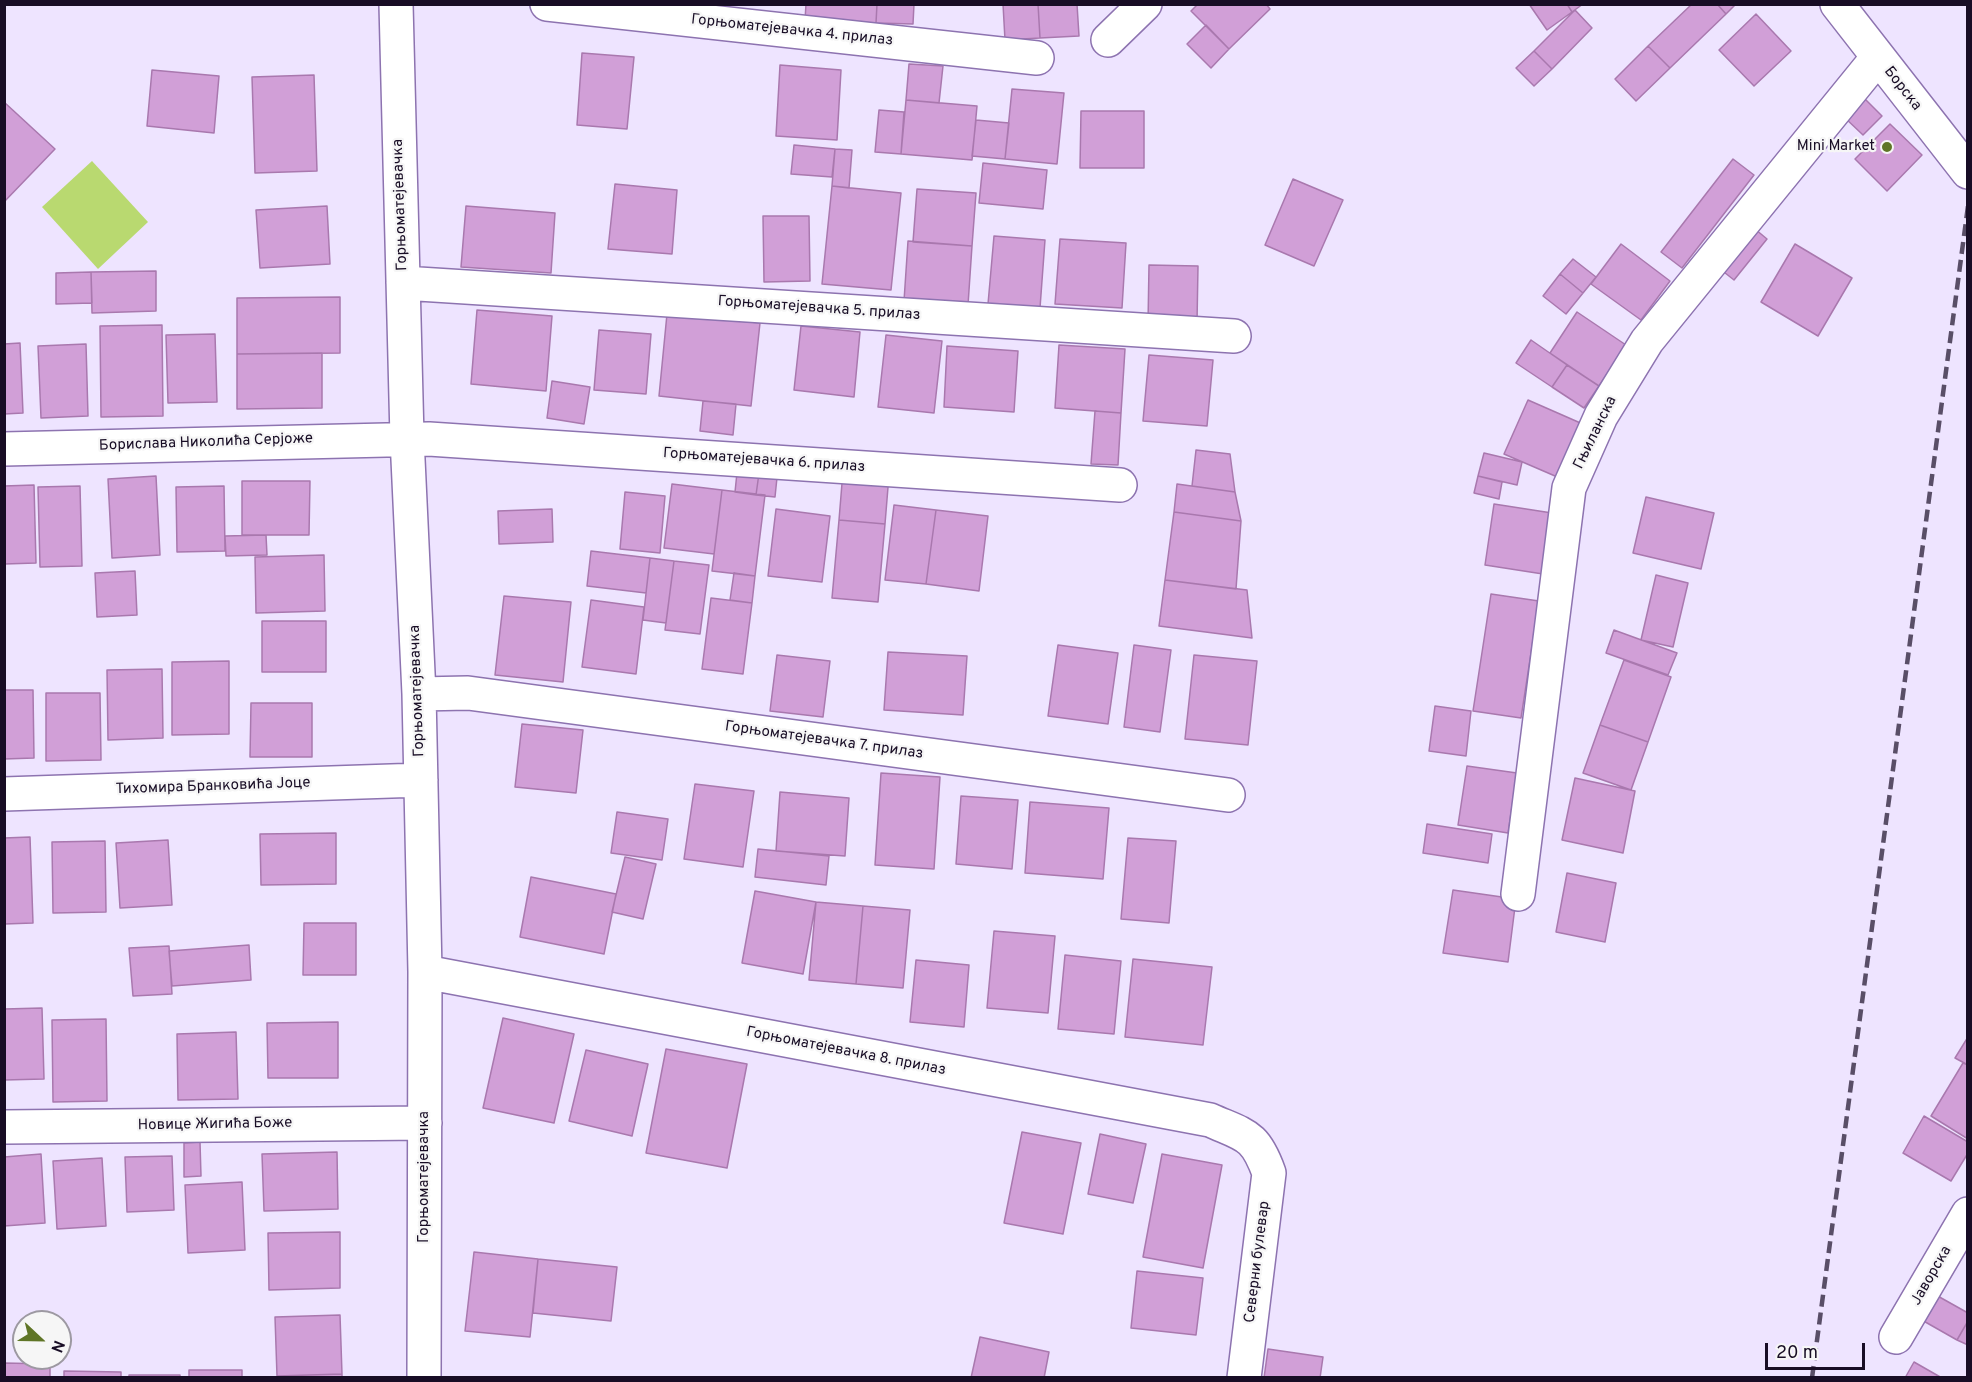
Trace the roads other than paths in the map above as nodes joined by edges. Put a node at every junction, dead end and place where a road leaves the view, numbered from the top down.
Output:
1 (396, 4) edge
2 (547, 4) edge
3 (1146, 4) edge
4 (1837, 4) edge
5 (1108, 40) dead end
6 (1878, 57) junction
7 (1037, 58) dead end
8 (1968, 172) edge
9 (403, 283) junction
10 (1234, 336) dead end
11 (407, 438) junction
12 (4, 449) edge
13 (1120, 485) dead end
14 (419, 694) junction
15 (420, 780) junction
16 (4, 794) edge
17 (1228, 795) dead end
18 (1518, 894) dead end
19 (425, 972) junction
20 (425, 1123) junction
21 (4, 1127) edge
22 (1260, 1148) joint
23 (1968, 1214) edge
24 (1896, 1337) dead end
25 (424, 1377) edge
26 (1244, 1377) edge

1 - 9 street, Горњоматејевачка
2 - 7 street, Горњоматејевачка 4. прилаз
3 - 5 street
4 - 6 street, Борска
6 - 8 street, Борска
6 - 18 street, Гњиланска
9 - 10 street, Горњоматејевачка 5. прилаз
9 - 11 street, Горњоматејевачка
11 - 12 street, Борислава Николића Серјоже
11 - 13 street, Горњоматејевачка 6. прилаз
11 - 14 street, Горњоматејевачка
14 - 15 street, Горњоматејевачка
14 - 17 street, Горњоматејевачка 7. прилаз
15 - 16 street, Тихомира Бранковића Јоце
15 - 19 street, Горњоматејевачка
19 - 20 street, Горњоматејевачка
19 - 22 street, Горњоматејевачка 8. прилаз
20 - 21 street, Новице Жигића Боже
20 - 25 street, Горњоматејевачка
22 - 26 street, Северни булевар
23 - 24 street, Јаворска

